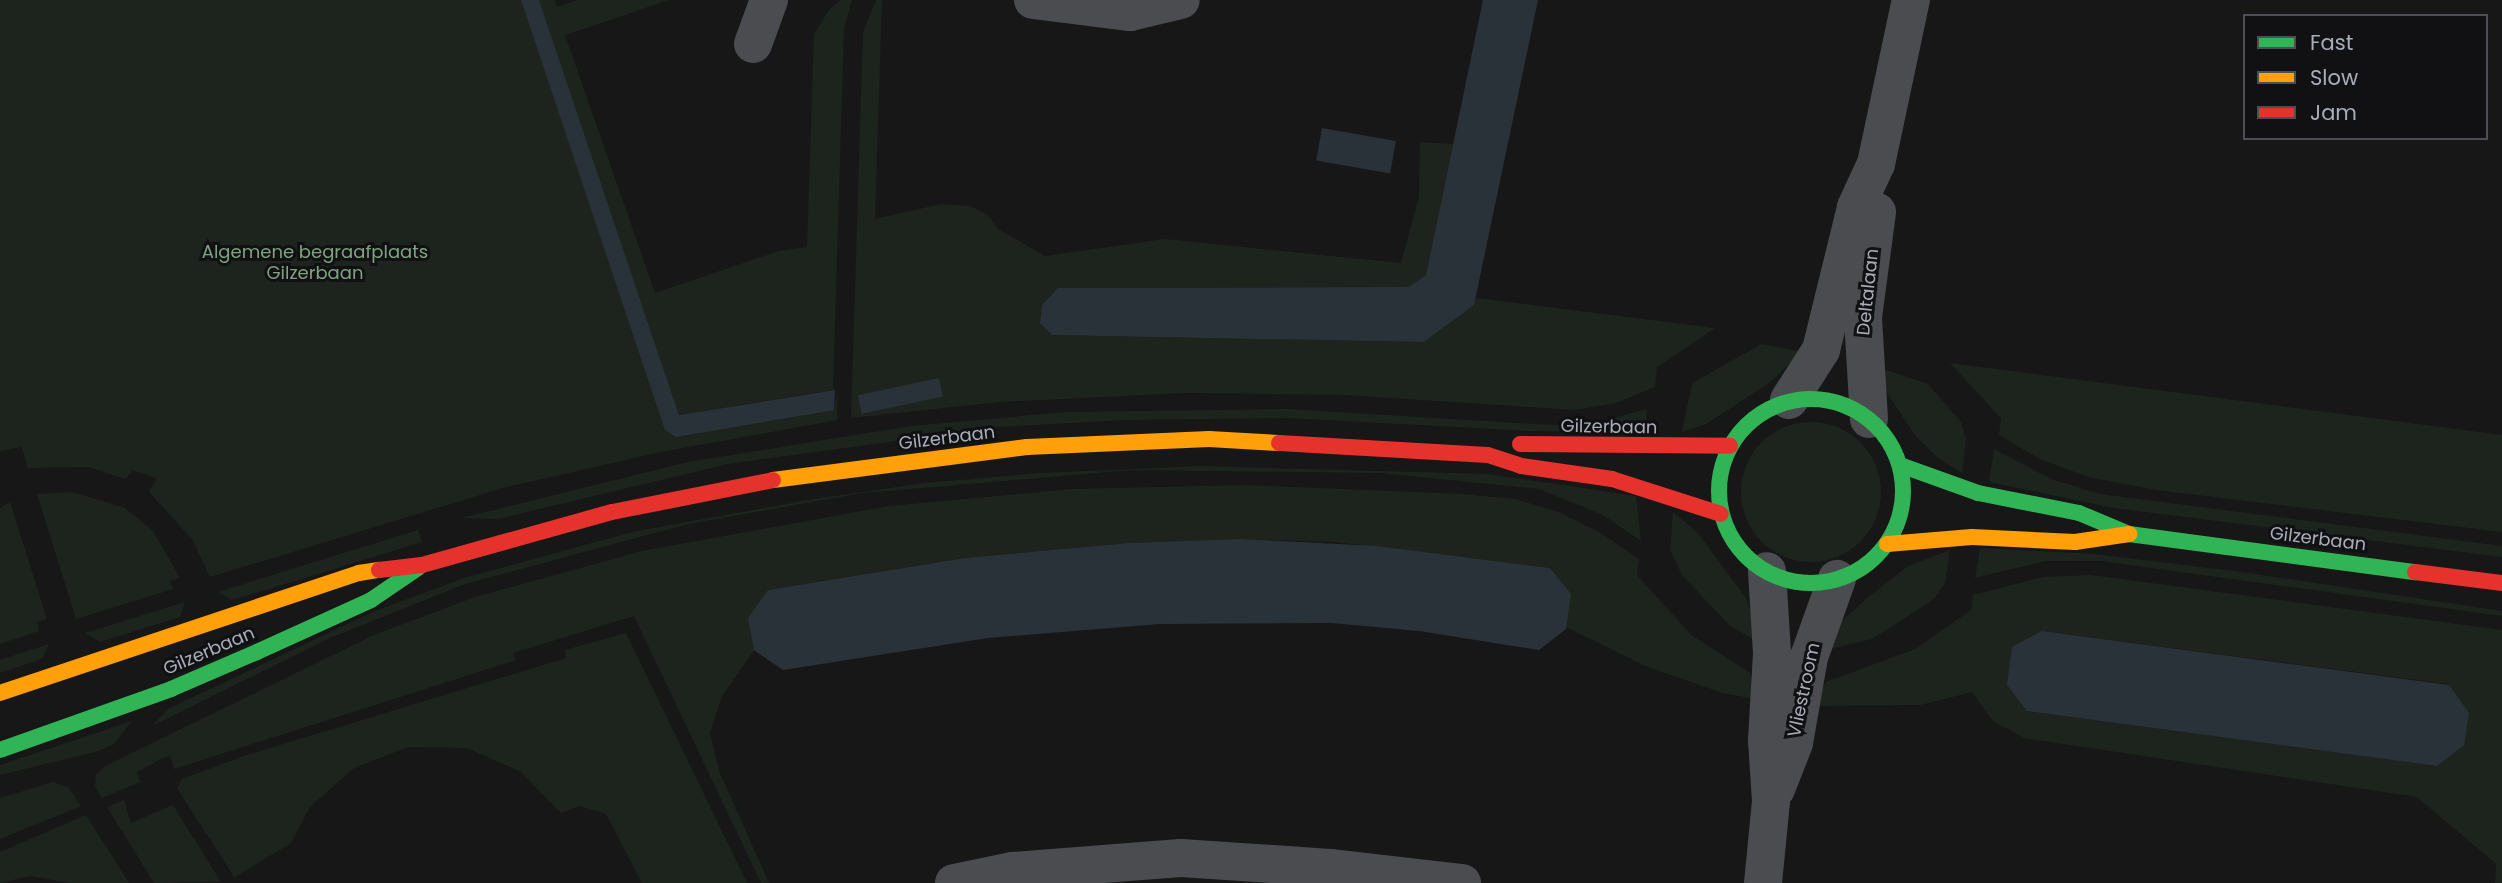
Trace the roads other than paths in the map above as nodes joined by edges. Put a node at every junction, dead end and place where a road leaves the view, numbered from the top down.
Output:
1 (769, 0) edge
2 (1033, 0) edge
3 (1181, 0) edge
4 (1911, 0) edge
5 (753, 44) dead end
6 (1876, 164) junction
7 (1789, 400) junction
8 (1870, 419) junction
9 (1730, 446) junction
10 (1488, 455) junction
11 (1900, 465) junction
12 (1721, 514) junction
13 (2129, 534) junction
14 (1887, 544) junction
15 (422, 565) junction
16 (1767, 571) junction
17 (1836, 579) junction
18 (2502, 583) edge
19 (0, 693) edge
20 (0, 750) edge
21 (1771, 801) junction
22 (1182, 871) edge
23 (954, 883) edge
24 (1462, 883) edge
25 (1763, 883) edge

1 - 5 street
2 - 3 street
4 - 6 street, Deltalaan
6 - 7 street, Deltalaan
6 - 8 street, Deltalaan
7 - 8 street
7 - 9 street
8 - 11 street
9 - 10 street, Gilzerbaan
9 - 12 street
10 - 12 street, Gilzerbaan
10 - 15 street, Gilzerbaan
11 - 13 street, Gilzerbaan
11 - 14 street
12 - 16 street
13 - 14 street, Gilzerbaan
13 - 18 street, Gilzerbaan
14 - 17 street
15 - 19 street, Gilzerbaan
15 - 20 street, Gilzerbaan
16 - 17 street
16 - 21 street, Vliestroom
17 - 21 street, Vliestroom
21 - 25 street, Vliestroom
22 - 23 street
22 - 24 street

